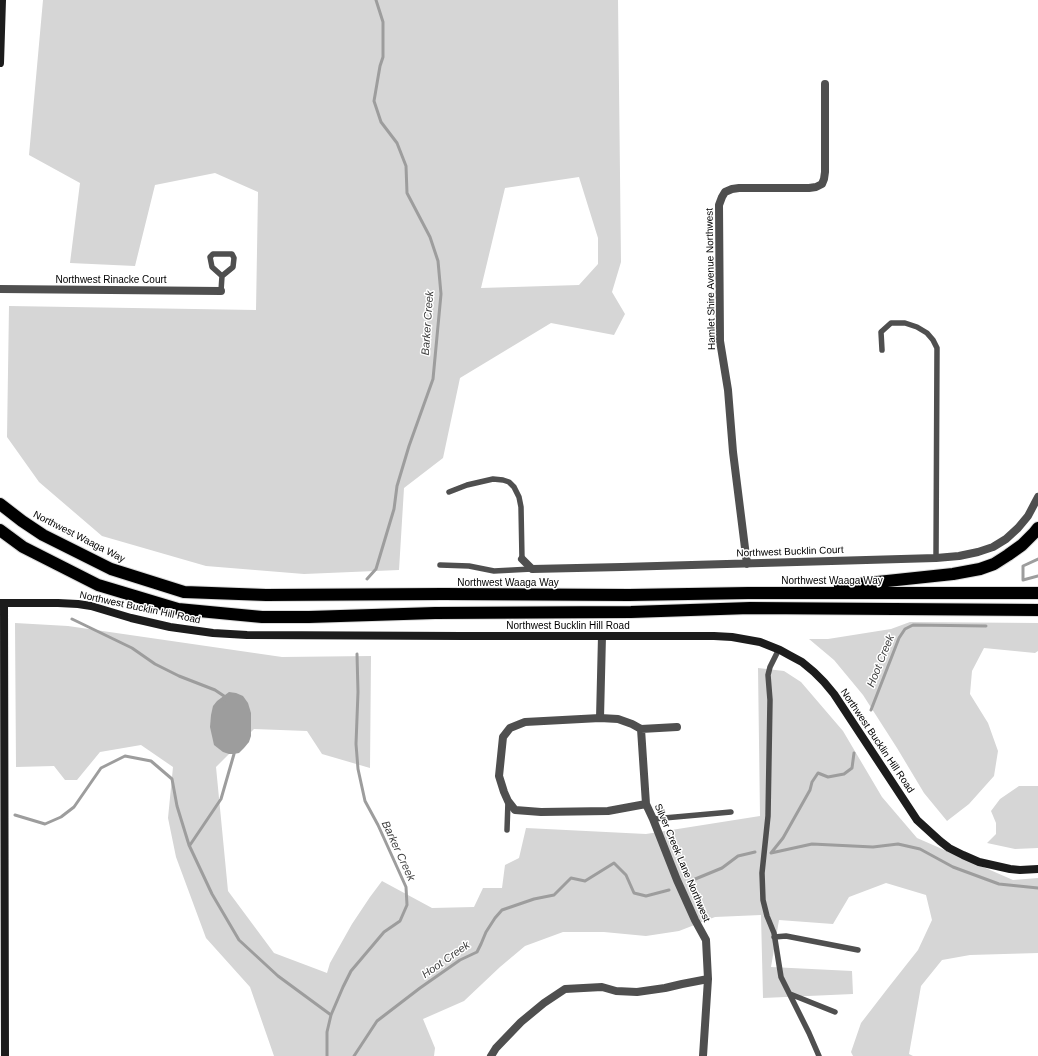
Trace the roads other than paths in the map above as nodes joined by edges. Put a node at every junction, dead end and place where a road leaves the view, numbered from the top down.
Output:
1 (2, 0) edge
2 (1, 46) edge
3 (0, 63) edge
4 (825, 84) dead end
5 (222, 276) junction
6 (0, 289) edge
7 (221, 291) joint
8 (882, 350) dead end
9 (449, 492) dead end
10 (0, 496) edge
11 (1038, 497) edge
12 (0, 504) edge
13 (22, 522) junction
14 (1038, 528) edge
15 (0, 530) edge
16 (936, 558) junction
17 (522, 559) joint
18 (440, 564) dead end
19 (747, 564) junction
20 (532, 569) junction
21 (761, 593) junction
22 (1038, 593) edge
23 (2, 603) edge
24 (970, 610) junction
25 (1038, 610) edge
26 (1038, 616) edge
27 (602, 636) junction
28 (779, 649) junction
29 (600, 718) junction
30 (678, 727) dead end
31 (641, 729) junction
32 (508, 801) junction
33 (646, 804) junction
34 (731, 812) dead end
35 (653, 819) junction
36 (508, 830) dead end
37 (1038, 869) edge
38 (774, 937) junction
39 (858, 950) dead end
40 (708, 979) junction
41 (790, 994) junction
42 (835, 1012) dead end
43 (5, 1056) edge
44 (491, 1056) edge
45 (703, 1056) edge
46 (819, 1056) edge

1 - 2 main road
2 - 3 main road
4 - 19 street, Hamlet Shire Avenue Northwest
5 - 5 lane
5 - 7 lane
6 - 7 street, Northwest Rinacke Court
8 - 16 lane
9 - 17 lane
10 - 13 highway
11 - 16 street, Northwest Bucklin Court
12 - 13 highway, Northwest Waaga Way
13 - 21 highway, Northwest Waaga Way
14 - 21 highway
15 - 24 highway
16 - 19 street, Northwest Bucklin Court
17 - 20 street
18 - 20 lane
19 - 20 street, Northwest Bucklin Court
21 - 22 highway, Northwest Waaga Way
23 - 27 main road, Northwest Bucklin Hill Road
23 - 43 main road
24 - 25 highway
24 - 26 highway
27 - 28 main road, Northwest Bucklin Hill Road
27 - 29 street
28 - 37 main road, Northwest Bucklin Hill Road
28 - 38 lane
29 - 31 street
29 - 32 street
30 - 31 street
31 - 33 street, Silver Creek Lane Northwest
32 - 33 street
32 - 36 lane
33 - 35 street, Silver Creek Lane Northwest
34 - 35 lane
35 - 40 street, Silver Creek Lane Northwest
38 - 39 lane
38 - 41 lane
40 - 44 street
40 - 45 street, Silver Creek Lane Northwest
41 - 42 lane
41 - 46 lane

